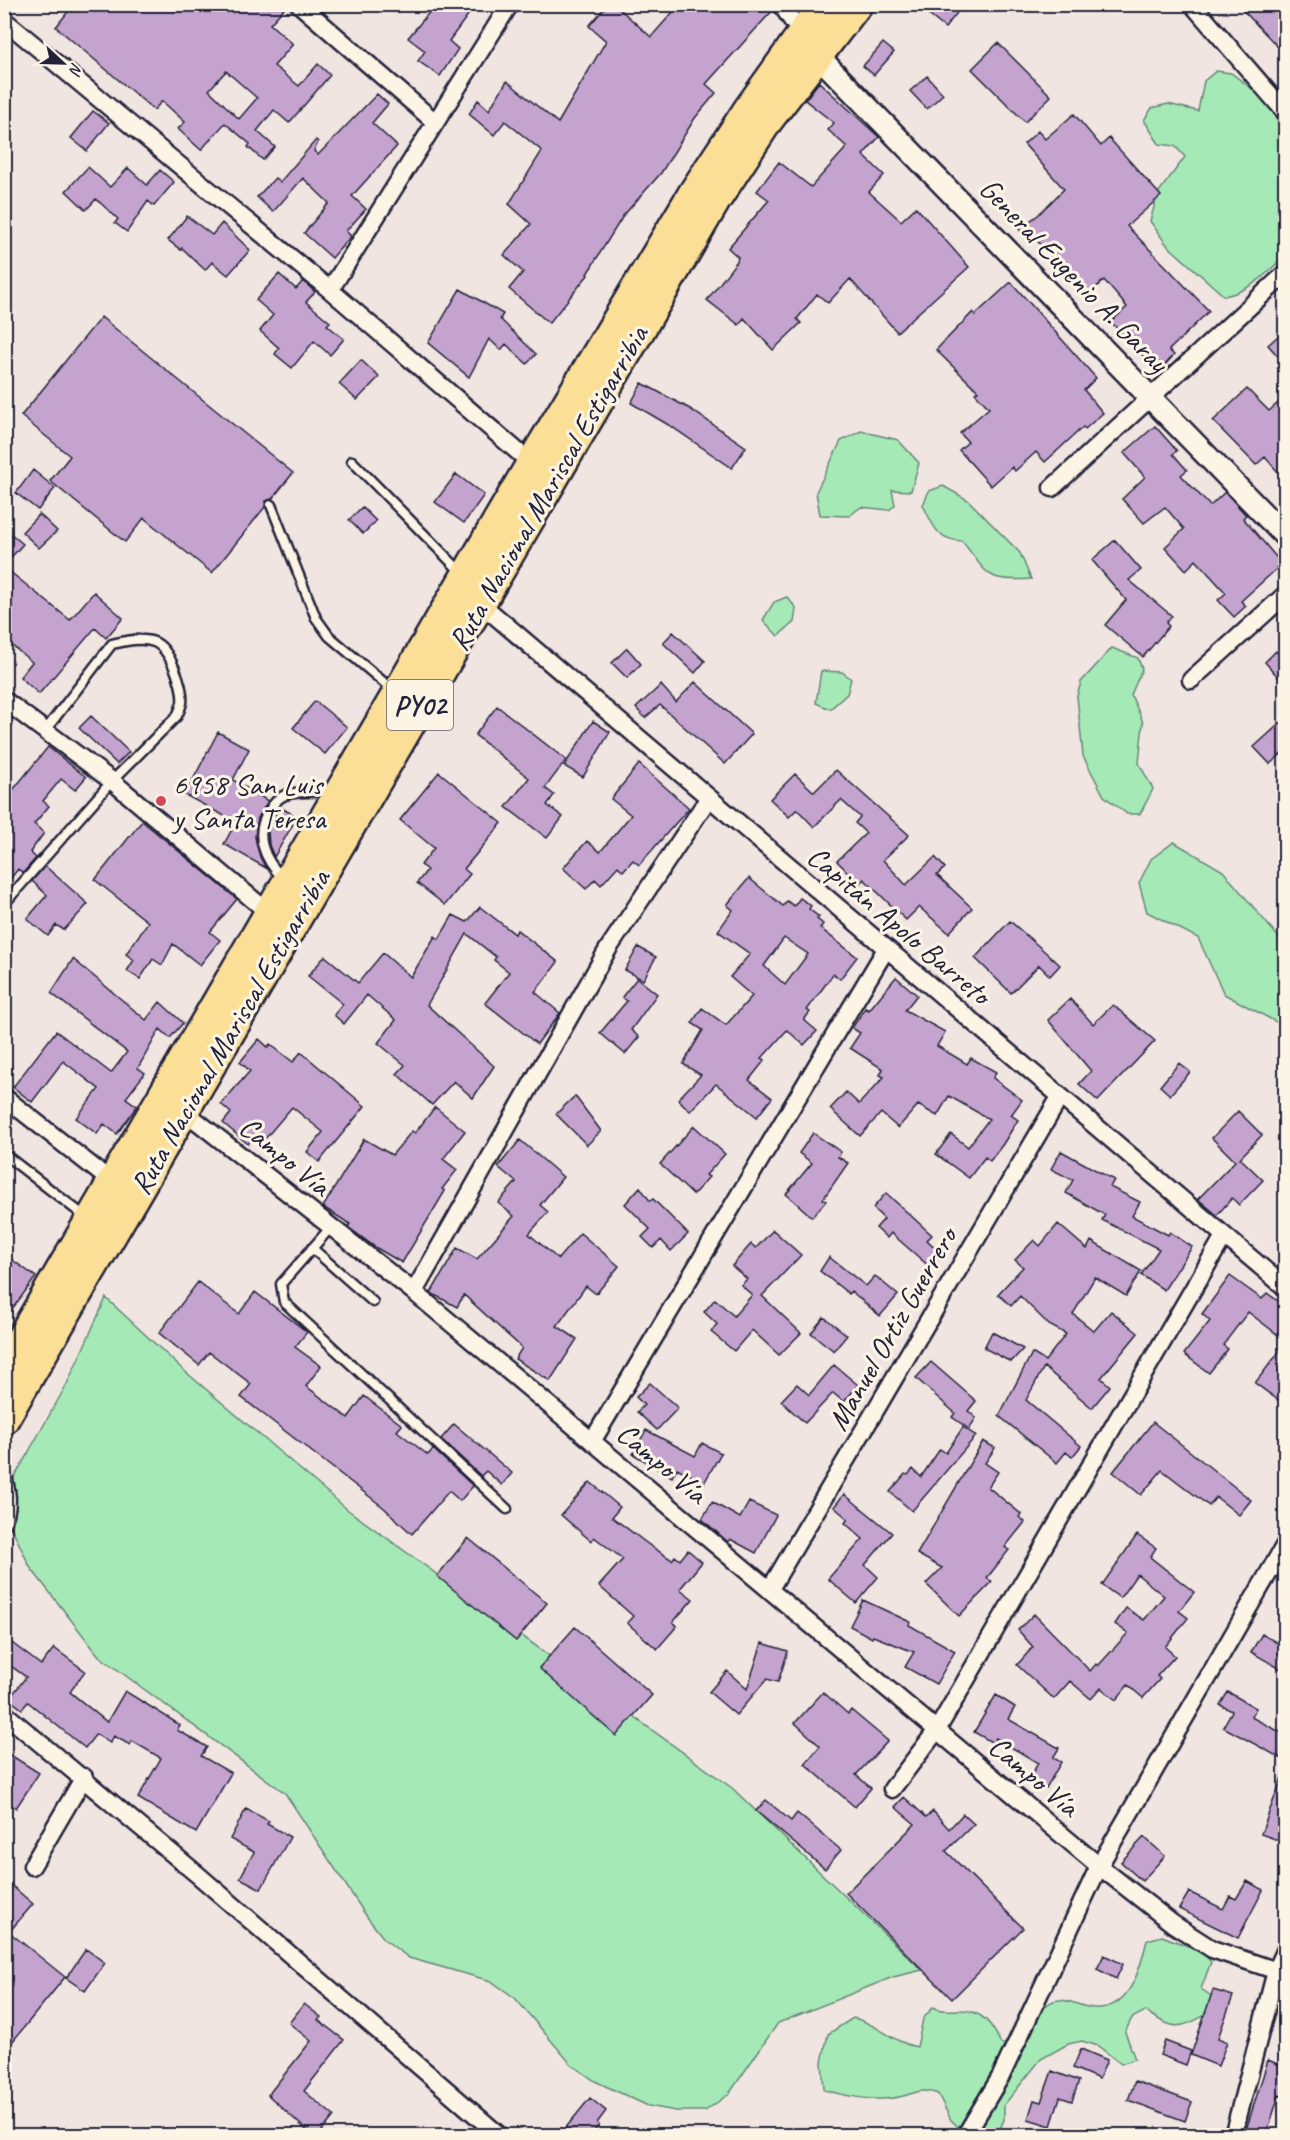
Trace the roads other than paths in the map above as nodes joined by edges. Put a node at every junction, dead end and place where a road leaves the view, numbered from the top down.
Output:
1 (299, 4) edge
2 (510, 4) edge
3 (781, 4) edge
4 (823, 4) edge
5 (858, 4) edge
6 (1192, 4) edge
7 (4, 20) edge
8 (800, 33) junction
9 (818, 57) junction
10 (1286, 113) edge
11 (435, 122) junction
12 (1286, 273) edge
13 (330, 290) junction
14 (1152, 398) junction
15 (352, 461) dead end
16 (531, 463) junction
17 (1052, 488) dead end
18 (271, 505) dead end
19 (1286, 537) edge
20 (465, 575) junction
21 (1286, 594) edge
22 (480, 603) junction
23 (1191, 680) dead end
24 (397, 693) junction
25 (4, 700) edge
26 (44, 732) junction
27 (112, 781) junction
28 (343, 785) junction
29 (708, 799) junction
30 (287, 882) junction
31 (4, 904) edge
32 (269, 913) junction
33 (885, 949) junction
34 (1060, 1096) junction
35 (4, 1097) edge
36 (184, 1111) junction
37 (4, 1154) edge
38 (112, 1182) junction
39 (90, 1220) junction
40 (331, 1227) junction
41 (1224, 1236) junction
42 (312, 1248) junction
43 (1286, 1288) edge
44 (414, 1292) junction
45 (373, 1302) dead end
46 (4, 1367) edge
47 (4, 1420) edge
48 (593, 1440) junction
49 (4, 1464) edge
50 (507, 1509) dead end
51 (4, 1527) edge
52 (1286, 1543) edge
53 (770, 1589) junction
54 (4, 1713) edge
55 (937, 1730) junction
56 (84, 1777) junction
57 (892, 1789) dead end
58 (32, 1866) dead end
59 (1099, 1866) junction
60 (1286, 1949) edge
61 (1281, 1973) edge
62 (500, 2136) edge
63 (965, 2136) edge
64 (1233, 2136) edge

1 - 11 street
2 - 11 street
3 - 8 street
4 - 8 highway, Ruta Nacional Mariscal Estigarribia / PY02
5 - 9 highway, Ruta Nacional Mariscal Estigarribia / PY02
6 - 10 street
7 - 13 street
8 - 16 highway, Ruta Nacional Mariscal Estigarribia / PY02
9 - 14 street, General Eugenio A. Garay
9 - 22 highway, Ruta Nacional Mariscal Estigarribia / PY02
11 - 13 street
12 - 14 street
13 - 16 street
14 - 17 street
14 - 19 street, General Eugenio A. Garay
15 - 20 lane
16 - 20 highway, Ruta Nacional Mariscal Estigarribia / PY02
18 - 24 lane
20 - 24 highway, Ruta Nacional Mariscal Estigarribia / PY02
21 - 23 street
22 - 29 street, Capitán Apolo Barreto
22 - 36 highway, Ruta Nacional Mariscal Estigarribia / PY02
24 - 28 highway, Ruta Nacional Mariscal Estigarribia / PY02
25 - 26 street
26 - 27 street
26 - 27 lane
27 - 31 lane
27 - 32 street
28 - 30 highway, Ruta Nacional Mariscal Estigarribia / PY02
28 - 30 lane
29 - 33 street, Capitán Apolo Barreto
29 - 44 street
30 - 32 highway, Ruta Nacional Mariscal Estigarribia / PY02
32 - 38 highway, Ruta Nacional Mariscal Estigarribia / PY02
33 - 34 street, Capitán Apolo Barreto
33 - 48 street
34 - 41 street, Capitán Apolo Barreto
34 - 53 street, Manuel Ortiz Guerrero
35 - 38 street
36 - 40 street, Campo Vía
36 - 47 highway, Ruta Nacional Mariscal Estigarribia / PY02
37 - 39 lane
38 - 39 highway, Ruta Nacional Mariscal Estigarribia / PY02
39 - 46 highway, Ruta Nacional Mariscal Estigarribia / PY02
40 - 42 lane
40 - 44 street, Campo Vía
41 - 43 street, Capitán Apolo Barreto
41 - 55 street
42 - 45 lane
42 - 50 lane
44 - 48 street, Campo Vía
48 - 53 street, Campo Vía
49 - 51 lane
52 - 59 street
53 - 55 street, Campo Vía
54 - 56 street
55 - 57 street
55 - 59 street, Campo Vía
56 - 58 street
56 - 62 street
59 - 61 street, Campo Vía
59 - 63 street
60 - 61 street
61 - 64 street

